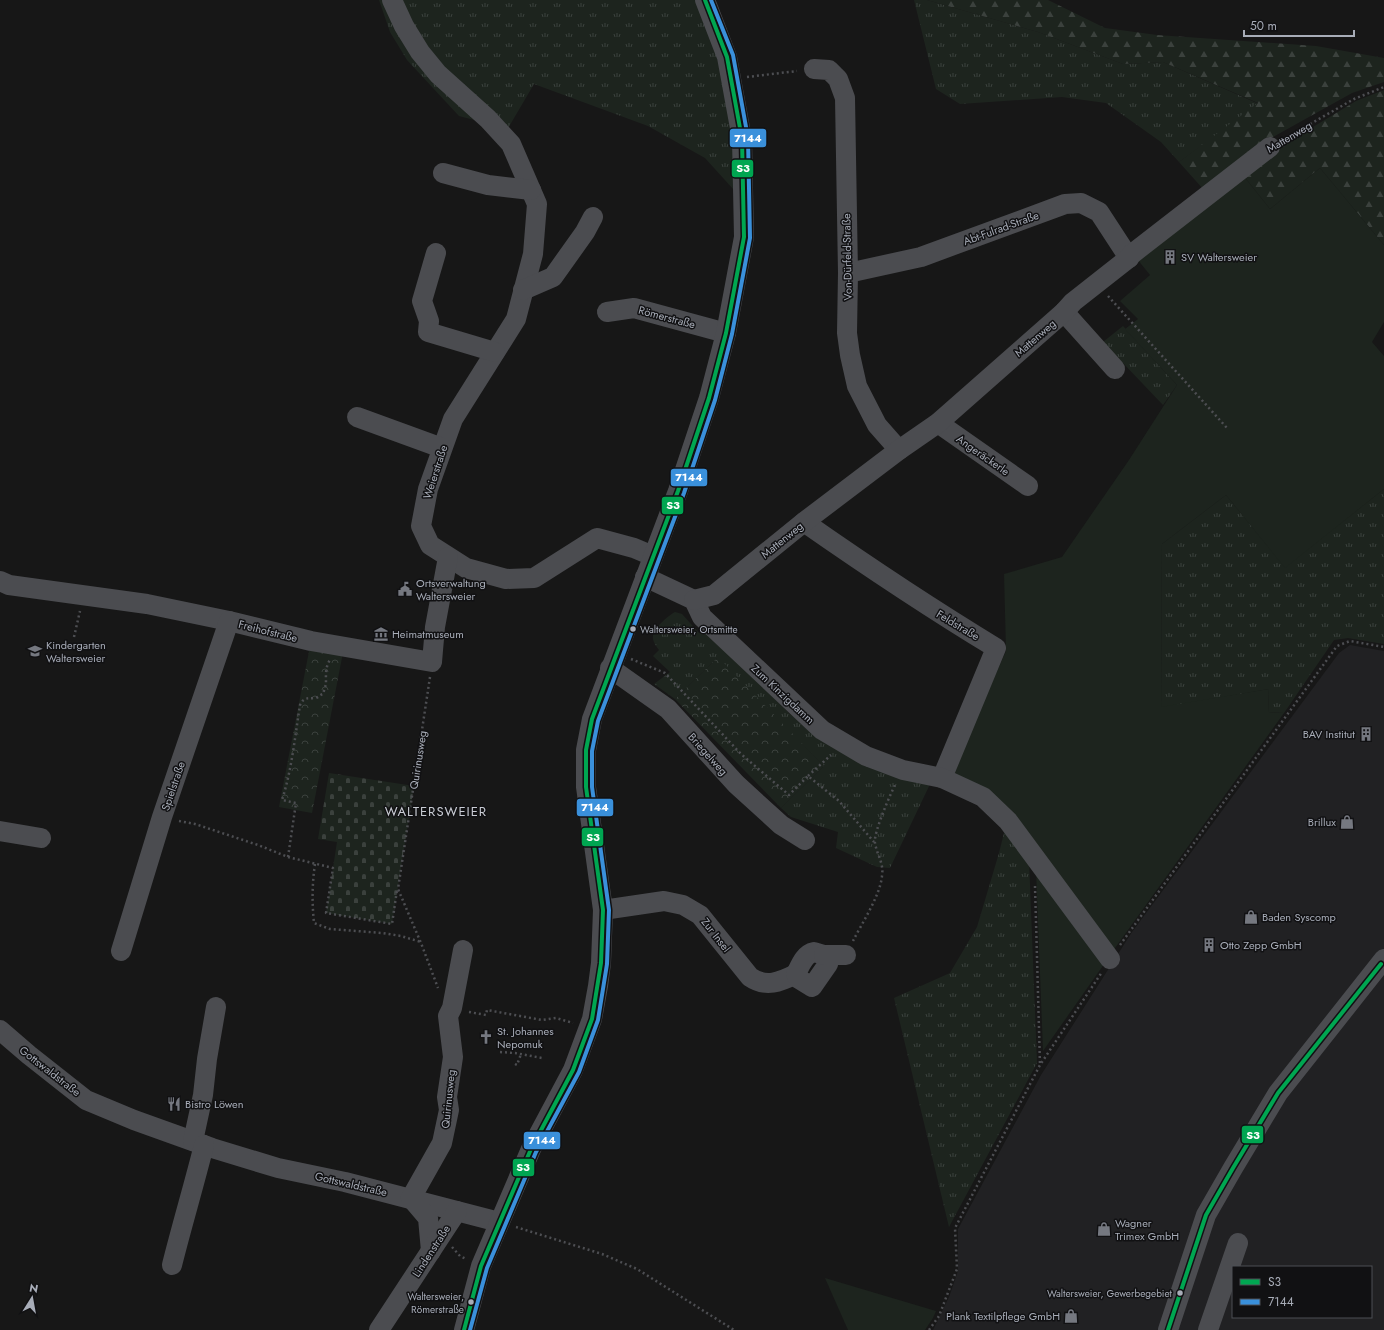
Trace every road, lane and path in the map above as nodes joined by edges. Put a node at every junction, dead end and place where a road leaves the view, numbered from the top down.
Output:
1 (392, 0) edge
2 (705, 0) edge
3 (814, 69) joint
4 (731, 79) junction
5 (1384, 87) edge
6 (1270, 147) joint
7 (443, 172) dead end
8 (531, 190) junction
9 (593, 217) dead end
10 (436, 253) dead end
11 (1129, 258) junction
12 (848, 273) junction
13 (1096, 284) junction
14 (523, 290) junction
15 (607, 312) dead end
16 (1064, 312) junction
17 (726, 333) junction
18 (495, 352) junction
19 (1115, 369) dead end
20 (357, 417) dead end
21 (938, 423) junction
22 (1227, 428) dead end
23 (442, 448) junction
24 (899, 450) junction
25 (1028, 486) dead end
26 (804, 522) junction
27 (653, 556) junction
28 (448, 557) junction
29 (645, 577) junction
30 (0, 581) edge
31 (84, 595) junction
32 (694, 600) junction
33 (229, 621) junction
34 (74, 637) dead end
35 (333, 645) junction
36 (1384, 647) edge
37 (432, 662) junction
38 (610, 668) junction
39 (838, 740) junction
40 (741, 754) dead end
41 (902, 770) junction
42 (808, 776) junction
43 (942, 778) junction
44 (162, 817) junction
45 (0, 831) edge
46 (41, 838) dead end
47 (805, 840) dead end
48 (874, 842) junction
49 (288, 857) junction
50 (315, 864) junction
51 (1035, 884) dead end
52 (398, 889) junction
53 (603, 910) junction
54 (421, 943) junction
55 (463, 950) dead end
56 (121, 951) dead end
57 (846, 955) joint
58 (1110, 959) junction
59 (1383, 963) edge
60 (216, 1007) dead end
61 (450, 1012) junction
62 (588, 1028) junction
63 (0, 1030) edge
64 (500, 1052) dead end
65 (521, 1054) junction
66 (542, 1058) dead end
67 (515, 1064) dead end
68 (1040, 1065) junction
69 (198, 1143) junction
70 (411, 1198) junction
71 (457, 1211) junction
72 (499, 1222) junction
73 (1238, 1243) dead end
74 (431, 1251) junction
75 (172, 1265) dead end
76 (386, 1327) edge
77 (464, 1330) edge
78 (734, 1330) edge
79 (929, 1330) edge
80 (1168, 1330) edge
81 (1208, 1330) edge

1 - 8 street, Weierstraße
2 - 4 street
3 - 4 path
3 - 12 street, Von-Dürfeld-Straße
4 - 17 street
5 - 6 path, Mattenweg
6 - 11 street, Mattenweg
7 - 8 street
8 - 14 street, Weierstraße
9 - 14 street
10 - 18 street
11 - 12 street, Abt-Fulrad-Straße
11 - 13 street, Mattenweg
12 - 24 street, Von-Dürfeld-Straße
13 - 16 street, Mattenweg
13 - 22 path
14 - 18 street, Weierstraße
15 - 17 street, Römerstraße
16 - 19 street
16 - 21 street, Mattenweg
17 - 27 street
18 - 23 street, Weierstraße
20 - 23 street
21 - 24 street, Mattenweg
21 - 25 street, Angeräckerle
23 - 28 street, Weierstraße
24 - 26 street, Mattenweg
26 - 32 street, Mattenweg
26 - 43 street, Feldstraße
27 - 28 street, Weierstraße
27 - 29 street
28 - 37 street
29 - 32 street
29 - 38 street
30 - 31 street, Freihofstraße
31 - 33 street, Freihofstraße
31 - 34 path
32 - 39 street, Zum Kinzigdamm
33 - 35 street, Freihofstraße
33 - 44 street, Spielstraße
35 - 37 street, Freihofstraße
35 - 49 path
36 - 58 path
37 - 52 path, Quirinusweg
38 - 47 street, Briegelweg
38 - 53 street
39 - 41 street, Zum Kinzigdamm
39 - 42 path
40 - 42 path
41 - 43 street, Zum Kinzigdamm
41 - 48 path
42 - 48 path
43 - 58 street, Zum Kinzigdamm
44 - 49 path
44 - 56 street, Spielstraße
45 - 46 street
48 - 57 path
49 - 50 path
50 - 52 path, Quirinusweg
50 - 54 path
51 - 68 path
52 - 54 path
53 - 57 street, Zur Insel
53 - 62 street
54 - 61 path
55 - 61 street, Quirinusweg
58 - 68 path
59 - 80 street
60 - 69 street
61 - 62 path
61 - 70 street, Quirinusweg
62 - 72 street
63 - 69 street, Gottswaldstraße
64 - 65 path
65 - 66 path
65 - 67 path
68 - 79 path
69 - 70 street, Gottswaldstraße
69 - 75 street
70 - 71 street, Gottswaldstraße
70 - 74 street
71 - 72 street, Gottswaldstraße
71 - 74 street, Lindenstraße
72 - 77 street
72 - 78 path
73 - 81 street
74 - 76 street, Lindenstraße

